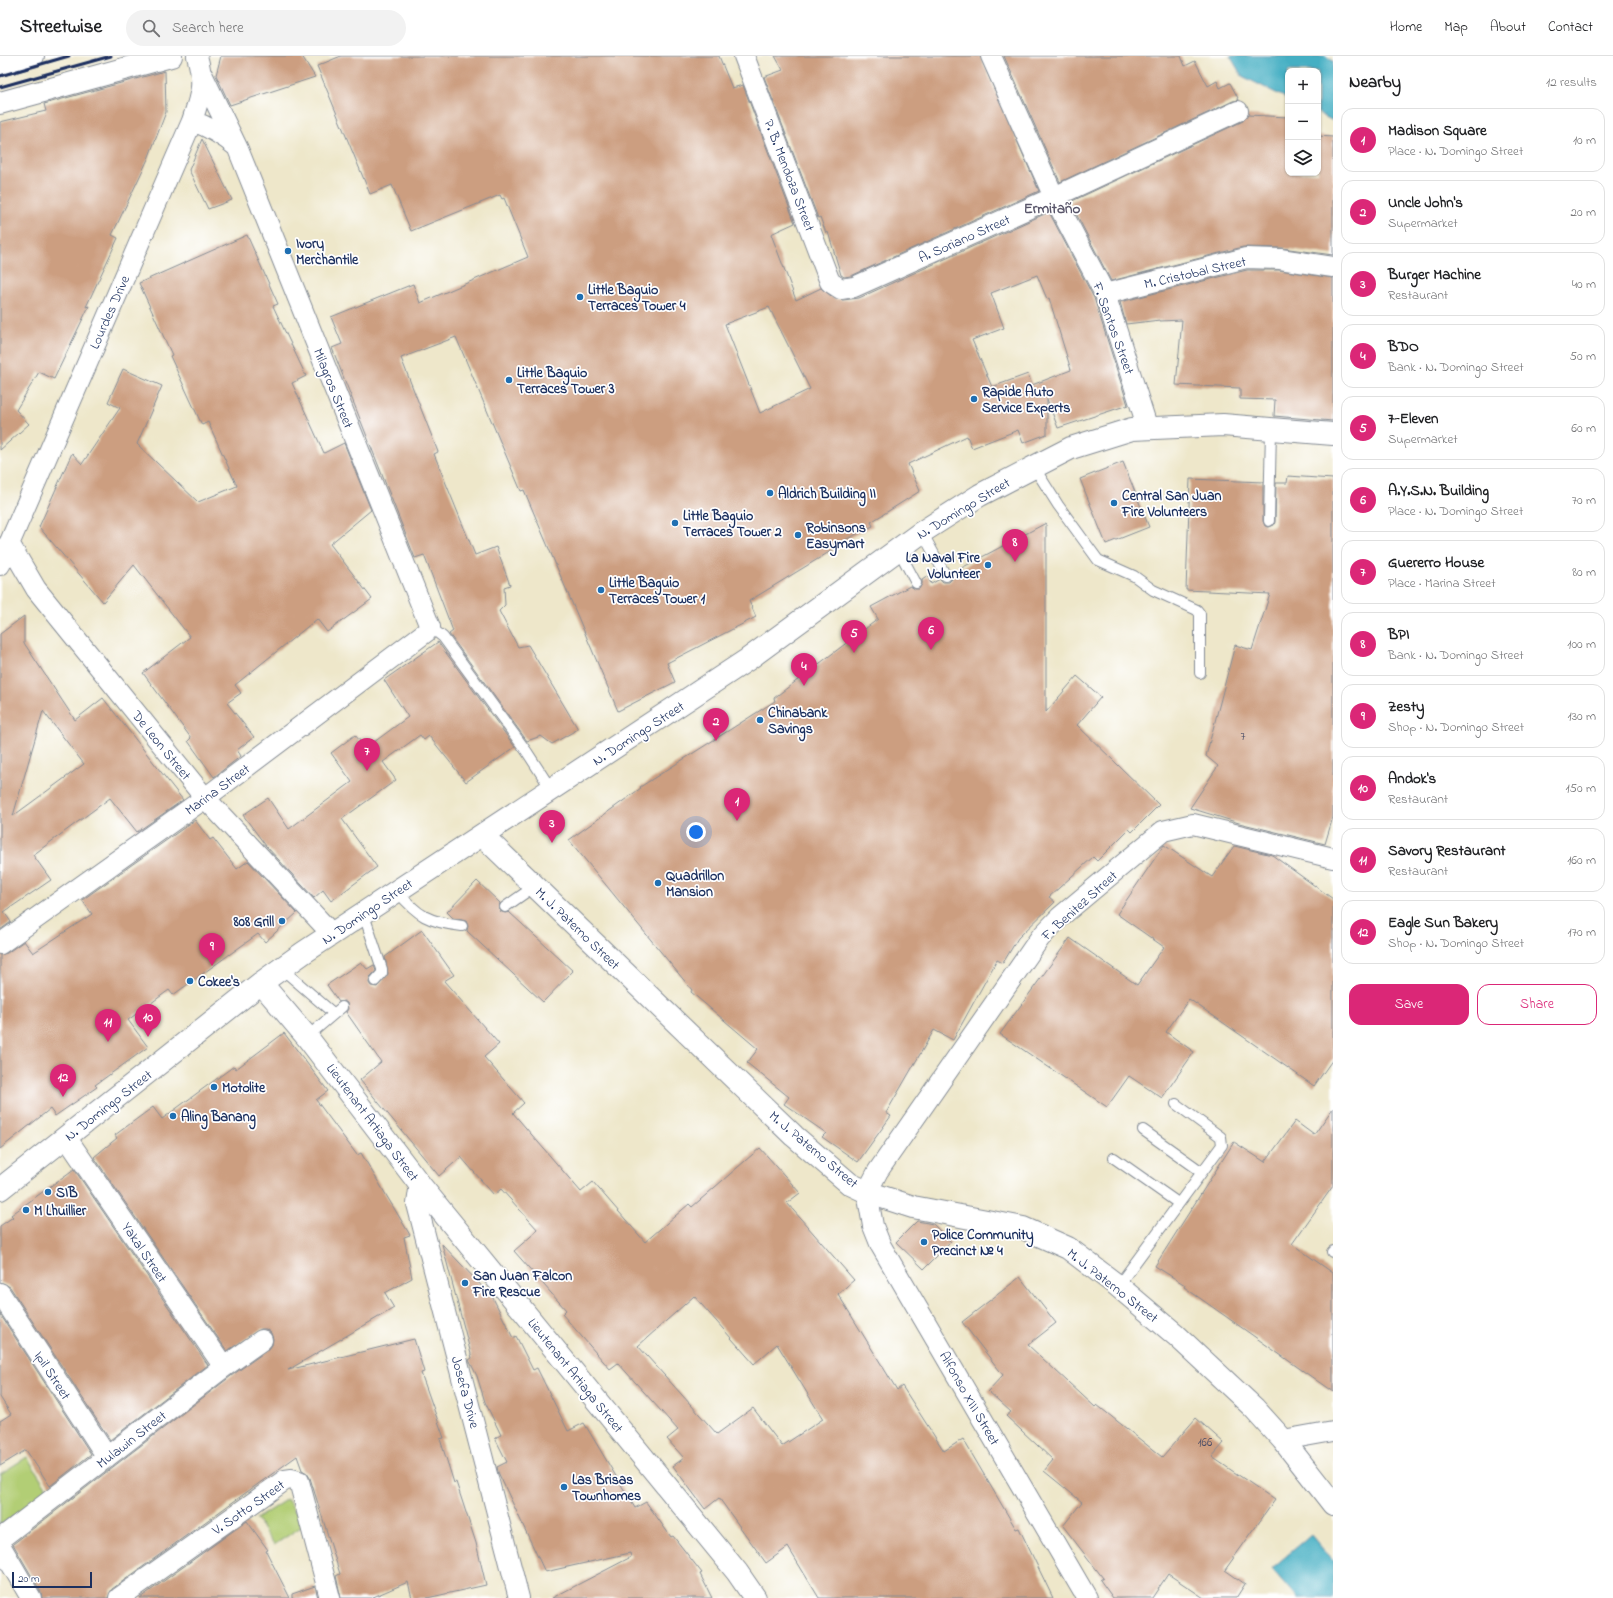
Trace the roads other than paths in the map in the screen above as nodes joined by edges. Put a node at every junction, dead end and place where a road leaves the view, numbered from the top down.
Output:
1 (33, 56) edge
2 (171, 56) edge
3 (197, 56) edge
4 (744, 56) edge
5 (991, 56) edge
6 (0, 65) edge
7 (203, 76) junction
8 (0, 103) edge
9 (1238, 111) dead end
10 (192, 121) junction
11 (238, 149) junction
12 (1054, 197) junction
13 (1333, 267) edge
14 (841, 289) joint
15 (1105, 294) junction
16 (1148, 429) junction
17 (1271, 429) junction
18 (1333, 434) edge
19 (1034, 467) junction
20 (1269, 521) dead end
21 (922, 532) junction
22 (9, 543) junction
23 (898, 549) junction
24 (0, 565) edge
25 (946, 576) dead end
26 (916, 583) dead end
27 (430, 627) junction
28 (1200, 673) dead end
29 (551, 789) junction
30 (205, 798) junction
31 (483, 836) junction
32 (1333, 858) edge
33 (535, 886) junction
34 (397, 891) junction
35 (505, 908) dead end
36 (363, 912) junction
37 (462, 926) dead end
38 (332, 934) junction
39 (0, 944) edge
40 (282, 969) junction
41 (375, 981) dead end
42 (262, 983) junction
43 (342, 1007) dead end
44 (334, 1013) junction
45 (307, 1037) junction
46 (1176, 1104) dead end
47 (1143, 1130) dead end
48 (66, 1137) junction
49 (1114, 1158) dead end
50 (1202, 1172) junction
51 (421, 1186) junction
52 (0, 1189) edge
53 (867, 1192) junction
54 (1178, 1203) junction
55 (1118, 1286) junction
56 (0, 1293) edge
57 (262, 1340) dead end
58 (224, 1367) junction
59 (1333, 1431) edge
60 (1283, 1440) junction
61 (107, 1457) junction
62 (1333, 1504) edge
63 (0, 1540) edge
64 (0, 1545) edge
65 (31, 1598) edge
66 (119, 1598) edge
67 (330, 1598) edge
68 (519, 1598) edge
69 (755, 1598) edge
70 (1087, 1598) edge

1 - 6 main road
2 - 8 main road
3 - 7 street, Lourdes Drive
4 - 14 street, P. B. Mendoza Street
5 - 12 street, F. Santos Street
7 - 10 street, Lourdes Drive
7 - 11 street, Milagros Street
9 - 12 street, A. Soriano Street
10 - 11 street, Milagros Street
10 - 22 street, Lourdes Drive
11 - 27 street, Milagros Street
12 - 14 street, A. Soriano Street
12 - 15 street, F. Santos Street
13 - 15 street, M. Cristobal Street
15 - 16 street, F. Santos Street
16 - 17 main road, N. Domingo Street
16 - 19 main road, N. Domingo Street
17 - 18 main road, N. Domingo Street
17 - 20 lane
19 - 21 main road, N. Domingo Street
19 - 28 lane
21 - 23 main road, N. Domingo Street
21 - 25 lane
22 - 24 street, Lourdes Drive
22 - 30 street, De Leon Street
23 - 26 lane
23 - 29 main road, N. Domingo Street
27 - 29 lane
27 - 30 street, Marina Street
29 - 31 main road, N. Domingo Street
30 - 38 street, De Leon Street
30 - 39 street, Marina Street
31 - 33 main road, M. J. Paterno Street
31 - 34 main road, N. Domingo Street
32 - 53 street, F. Benitez Street
33 - 35 lane
33 - 53 main road, M. J. Paterno Street
34 - 36 main road, N. Domingo Street
34 - 37 lane
36 - 38 main road, N. Domingo Street
36 - 41 lane
38 - 40 main road, N. Domingo Street
40 - 42 main road, N. Domingo Street
40 - 44 lane
42 - 45 main road, Lieutenant Artiaga Street
42 - 48 main road, N. Domingo Street
43 - 44 lane
44 - 45 lane
45 - 51 main road, Lieutenant Artiaga Street
46 - 50 lane
47 - 50 lane
48 - 52 main road, N. Domingo Street
48 - 58 street, Yakal Street
49 - 54 lane
50 - 54 lane
51 - 68 street, Josefa Drive
51 - 69 main road, Lieutenant Artiaga Street
53 - 55 main road, M. J. Paterno Street
53 - 70 street, Alfonso XIII Street
54 - 55 lane
55 - 60 main road, M. J. Paterno Street
56 - 61 street, Ipil Street
57 - 58 street, Mulawin Street
58 - 61 street, Mulawin Street
59 - 60 street
60 - 62 main road, M. J. Paterno Street
61 - 63 street, Mulawin Street
64 - 65 street
66 - 67 street, V. Sotto Street

